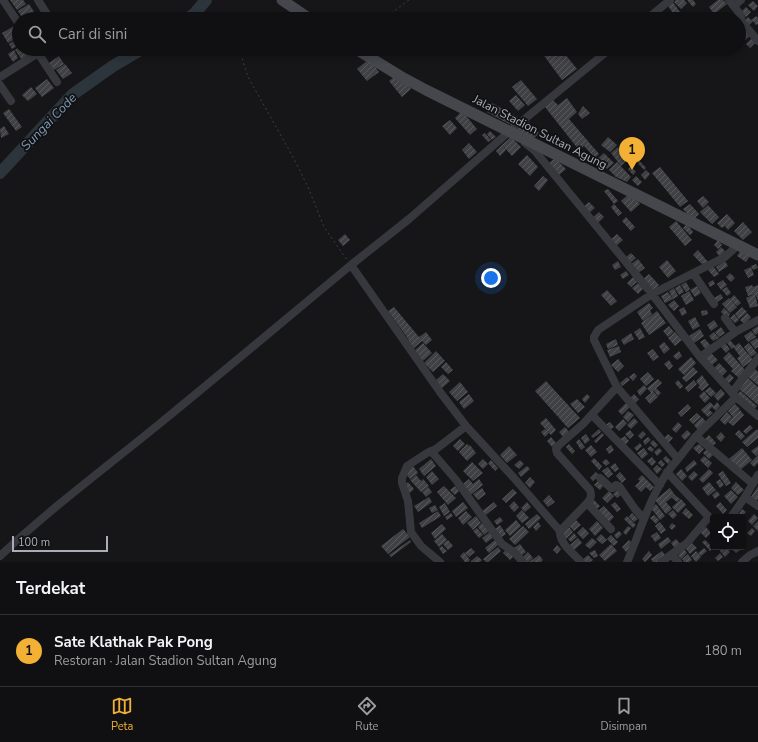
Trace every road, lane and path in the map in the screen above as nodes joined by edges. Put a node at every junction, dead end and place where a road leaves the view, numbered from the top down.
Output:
1 (3, 0) edge
2 (38, 0) edge
3 (282, 0) edge
4 (409, 0) edge
5 (670, 0) edge
6 (741, 0) edge
7 (732, 3) edge
8 (46, 12) edge
9 (300, 12) edge
10 (393, 12) edge
11 (655, 12) edge
12 (739, 12) edge
13 (12, 14) edge
14 (746, 27) edge
15 (758, 41) edge
16 (30, 56) edge
17 (40, 56) edge
18 (241, 56) edge
19 (367, 56) edge
20 (602, 56) edge
21 (0, 77) edge
22 (57, 82) dead end
23 (2, 91) edge
24 (11, 101) dead end
25 (513, 133) junction
26 (738, 245) junction
27 (758, 255) edge
28 (351, 265) junction
29 (693, 273) junction
30 (652, 294) junction
31 (714, 304) dead end
32 (725, 318) dead end
33 (758, 320) edge
34 (735, 332) junction
35 (700, 357) junction
36 (758, 358) edge
37 (617, 387) junction
38 (734, 395) junction
39 (592, 415) junction
40 (758, 416) edge
41 (466, 426) junction
42 (696, 436) junction
43 (431, 451) junction
44 (678, 459) junction
45 (667, 472) junction
46 (758, 475) edge
47 (600, 478) dead end
48 (753, 484) junction
49 (660, 485) junction
50 (745, 497) junction
51 (587, 503) junction
52 (758, 506) edge
53 (733, 514) edge
54 (710, 518) edge
55 (644, 519) junction
56 (710, 520) edge
57 (611, 529) dead end
58 (560, 531) junction
59 (758, 551) edge
60 (672, 555) junction
61 (0, 556) edge
62 (440, 562) edge
63 (523, 562) edge
64 (581, 562) edge
65 (627, 562) edge
66 (661, 562) edge
67 (678, 562) edge
68 (742, 562) edge

1 - 13 street
2 - 8 street
3 - 9 main road
4 - 10 path
5 - 11 street
6 - 7 street
7 - 12 street
14 - 15 street
16 - 21 street
17 - 22 street
18 - 28 path
19 - 25 main road, Jalan Stadion Sultan Agung
20 - 25 street
23 - 24 street
25 - 26 main road, Jalan Stadion Sultan Agung
25 - 28 street
25 - 30 street
26 - 27 main road, Jalan Stadion Sultan Agung
26 - 29 street
28 - 41 street
28 - 61 street
29 - 30 street
29 - 31 street
30 - 35 street
30 - 37 street
32 - 34 street
33 - 34 street
34 - 35 street
35 - 38 street
36 - 38 street
37 - 39 street
37 - 44 street
38 - 40 street
38 - 42 street
39 - 49 street
39 - 51 street
41 - 43 street
41 - 58 street
42 - 44 street
42 - 48 street
43 - 62 street
43 - 63 street
44 - 45 street
45 - 49 street
45 - 54 street
46 - 48 street
47 - 55 street
48 - 50 street
49 - 55 street
50 - 52 street
50 - 53 street
51 - 57 street
51 - 58 street
55 - 65 street
56 - 60 street
58 - 64 street
59 - 68 street
60 - 66 street
60 - 67 street

